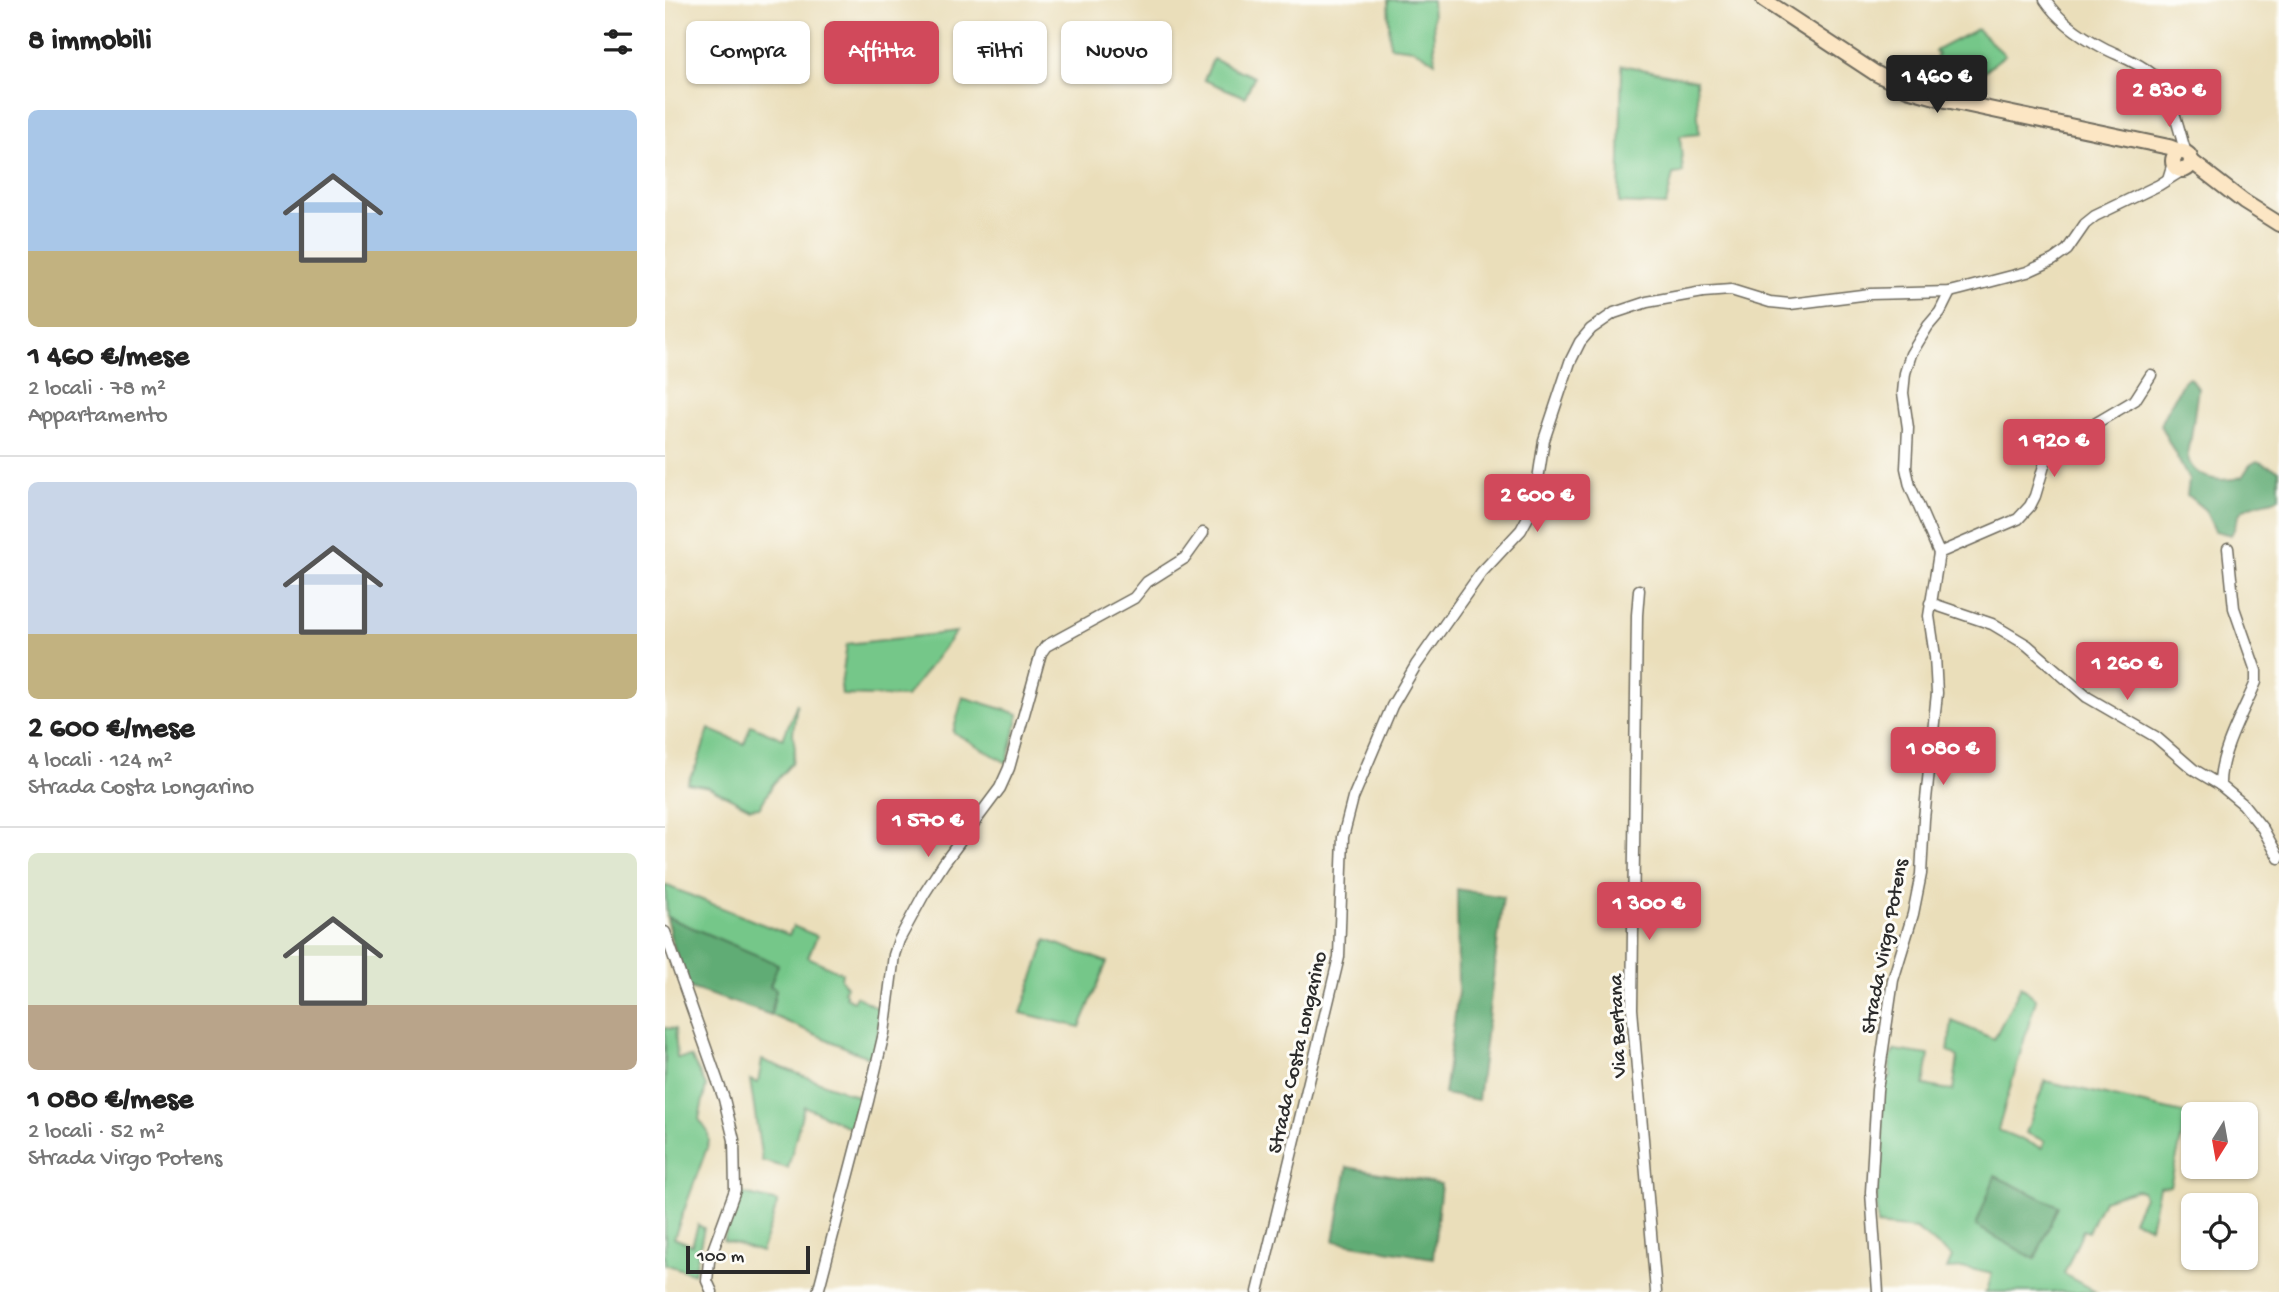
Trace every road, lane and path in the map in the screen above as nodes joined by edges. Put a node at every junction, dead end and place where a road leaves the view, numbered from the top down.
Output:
1 (1764, 0) edge
2 (2045, 0) edge
3 (2182, 161) junction
4 (2279, 224) edge
5 (1950, 292) junction
6 (2151, 375) dead end
7 (1203, 533) dead end
8 (2228, 548) dead end
9 (1939, 553) junction
10 (1639, 590) dead end
11 (1930, 603) junction
12 (2220, 785) junction
13 (2279, 859) edge
14 (665, 932) edge
15 (712, 1292) edge
16 (818, 1292) edge
17 (1258, 1292) edge
18 (1656, 1292) edge
19 (1878, 1292) edge

1 - 3 street
2 - 3 street
3 - 4 street
3 - 5 street, Strada Costa Longarino
5 - 9 street
5 - 17 street, Strada Costa Longarino
6 - 9 street
7 - 16 street
8 - 12 street
9 - 11 street, Strada Virgo Potens
10 - 18 street, Via Bertana
11 - 12 street
11 - 19 street, Strada Virgo Potens
12 - 13 street
14 - 15 street

